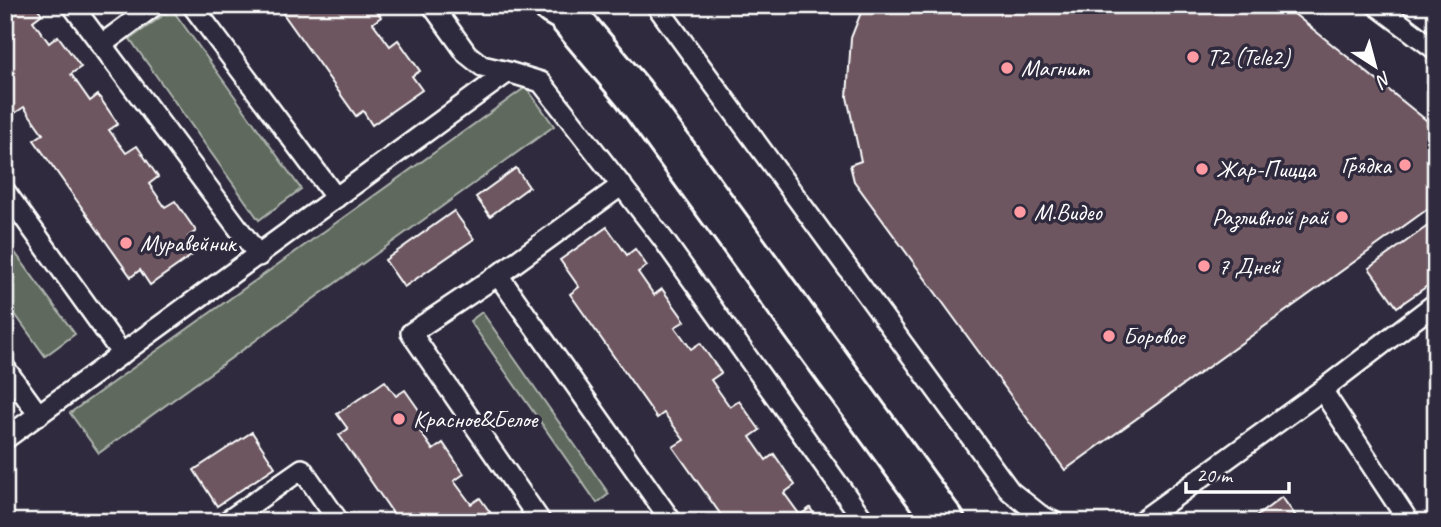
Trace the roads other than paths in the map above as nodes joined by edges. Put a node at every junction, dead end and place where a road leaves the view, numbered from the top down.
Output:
1 (72, 5) edge
2 (155, 5) edge
3 (192, 5) edge
4 (432, 5) edge
5 (656, 5) edge
6 (1376, 5) edge
7 (564, 7) edge
8 (101, 45) junction
9 (1436, 50) edge
10 (508, 72) junction
11 (622, 185) junction
12 (5, 191) edge
13 (336, 198) junction
14 (259, 256) junction
15 (498, 275) junction
16 (1436, 303) edge
17 (122, 355) junction
18 (5, 368) edge
19 (1322, 390) junction
20 (39, 415) junction
21 (5, 439) edge
22 (1010, 491) junction
23 (226, 522) edge
24 (339, 522) edge
25 (541, 522) edge
26 (672, 522) edge
27 (865, 522) edge
28 (945, 522) edge
29 (1034, 522) edge
30 (1054, 522) edge
31 (1140, 522) edge
32 (1409, 522) edge

1 - 8 lane
2 - 8 lane
3 - 13 lane
4 - 10 lane
5 - 22 lane
6 - 9 lane
7 - 28 street
8 - 14 lane
10 - 11 lane
10 - 13 lane
11 - 15 lane
11 - 27 lane
12 - 17 lane
13 - 14 lane
14 - 17 lane
15 - 25 lane
15 - 26 lane
16 - 19 lane
17 - 20 lane
18 - 20 lane
19 - 31 lane
19 - 32 lane
20 - 21 lane
22 - 29 lane
22 - 30 lane
23 - 24 lane

